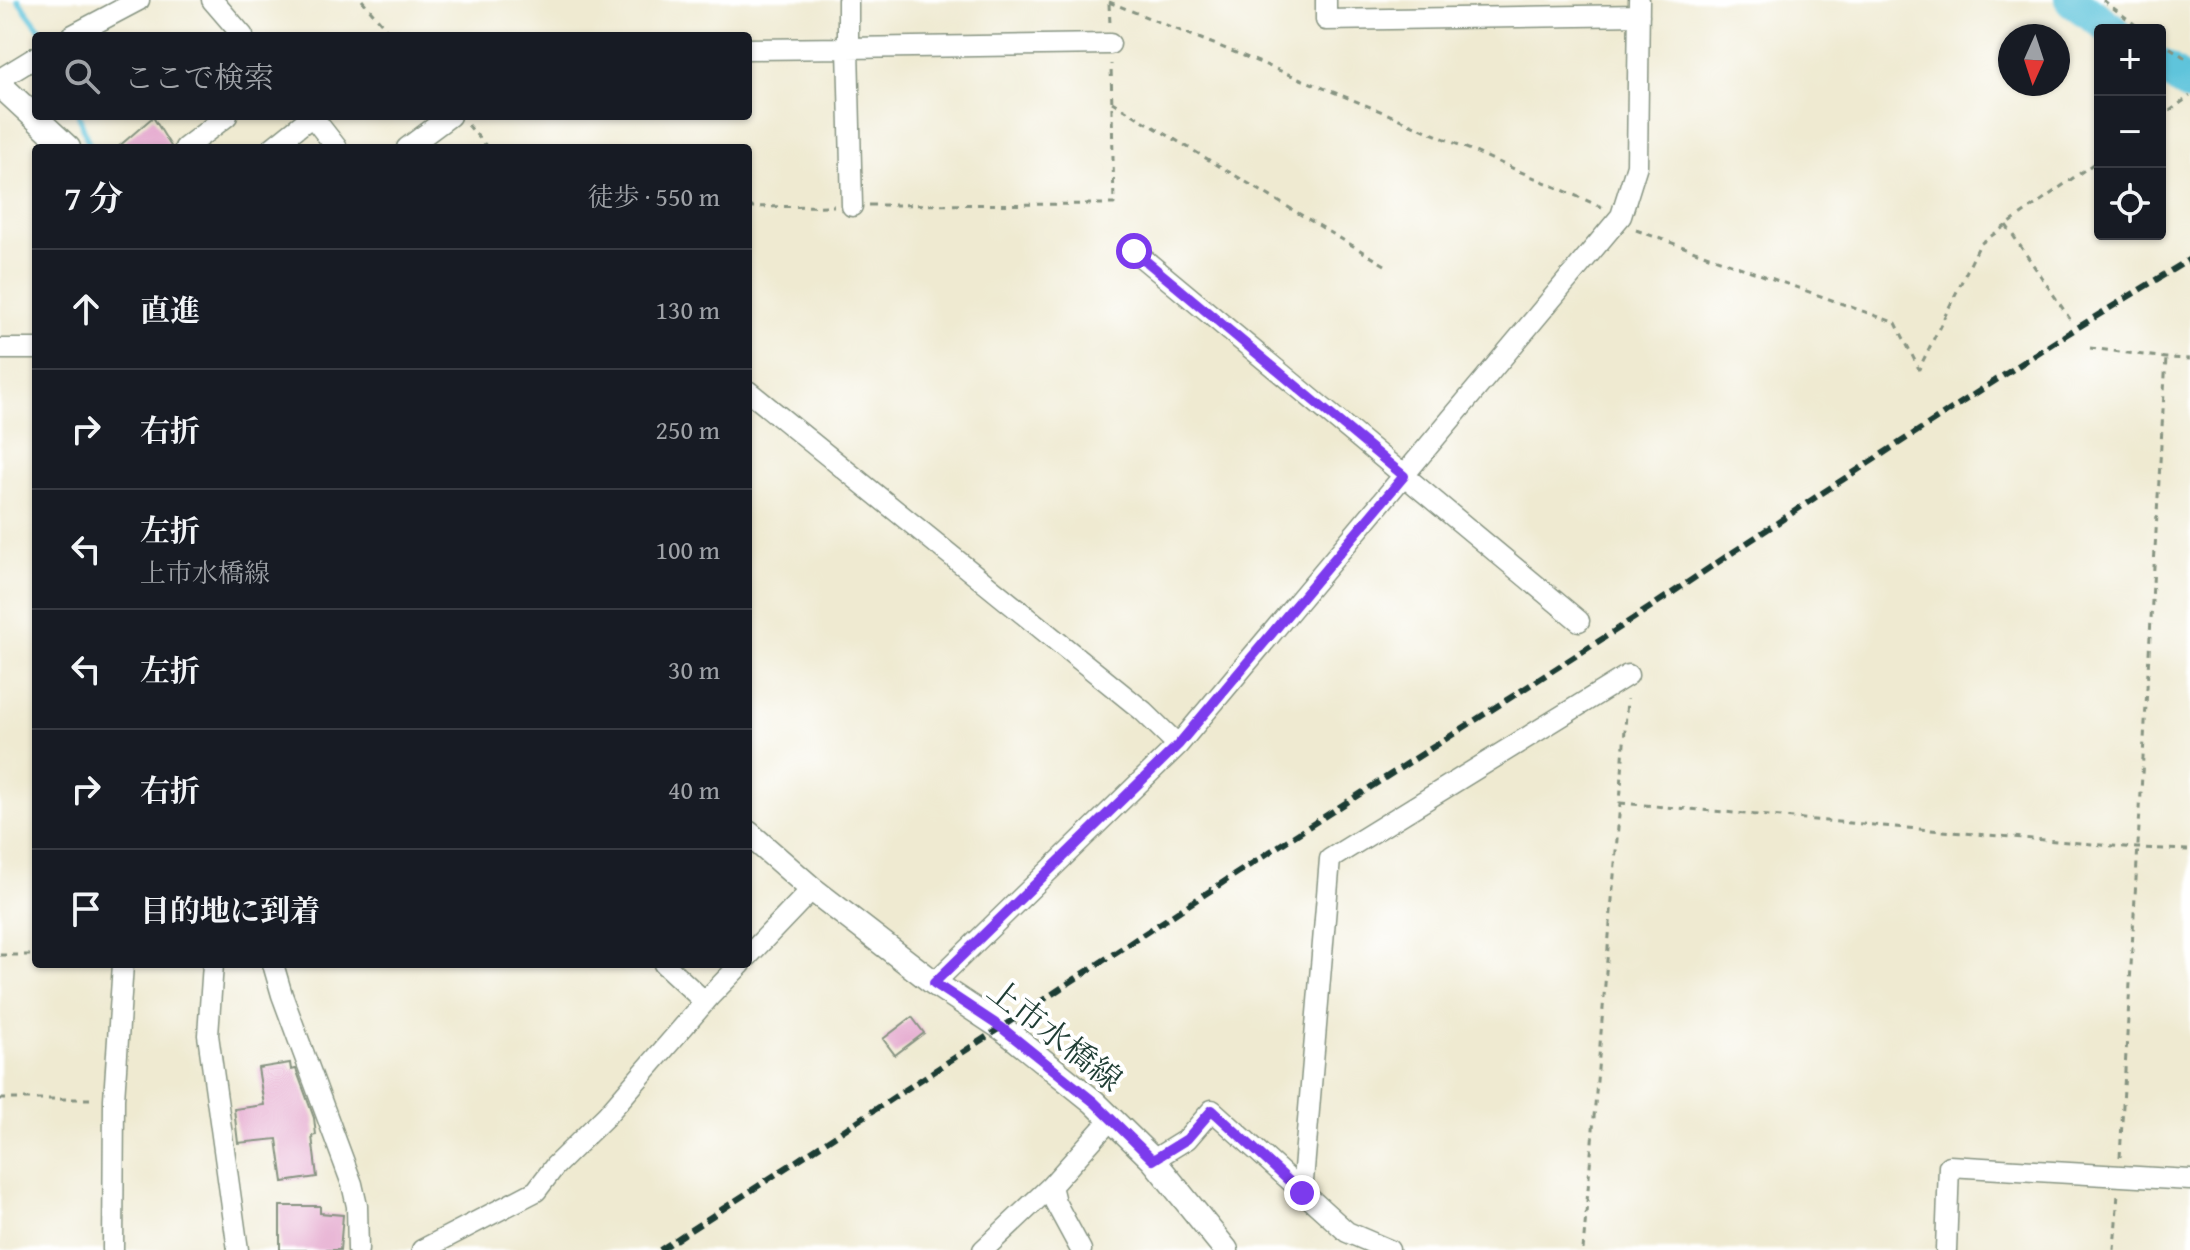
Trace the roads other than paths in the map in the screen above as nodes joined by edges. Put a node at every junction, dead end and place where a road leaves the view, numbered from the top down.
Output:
1 (92, 0) edge
2 (139, 0) edge
3 (212, 0) edge
4 (848, 0) edge
5 (1326, 0) edge
6 (1639, 8) edge
7 (99, 20) junction
8 (78, 32) edge
9 (240, 32) edge
10 (1110, 44) road end
11 (848, 48) junction
12 (752, 49) edge
13 (32, 59) edge
14 (0, 79) edge
15 (0, 85) edge
16 (32, 115) edge
17 (38, 120) edge
18 (222, 120) edge
19 (307, 120) edge
20 (315, 120) edge
21 (445, 120) edge
22 (64, 144) edge
23 (190, 144) edge
24 (277, 144) edge
25 (334, 144) edge
26 (412, 144) edge
27 (852, 206) road end
28 (1134, 251) dead end
29 (0, 349) edge
30 (32, 349) edge
31 (752, 394) edge
32 (1404, 476) junction
33 (1579, 621) dead end
34 (1628, 675) road end
35 (1178, 745) junction
36 (752, 836) edge
37 (812, 889) junction
38 (752, 952) edge
39 (123, 968) edge
40 (213, 968) edge
41 (274, 968) edge
42 (668, 968) edge
43 (737, 968) edge
44 (934, 983) junction
45 (705, 1002) junction
46 (1111, 1119) junction
47 (1153, 1160) junction
48 (2190, 1180) edge
49 (1051, 1186) junction
50 (1302, 1193) junction
51 (113, 1250) edge
52 (238, 1250) edge
53 (358, 1250) edge
54 (422, 1250) edge
55 (983, 1250) edge
56 (1081, 1250) edge
57 (1226, 1250) edge
58 (1389, 1250) edge
59 (1946, 1250) edge

1 - 7 street
2 - 7 street
3 - 9 street
4 - 11 street
5 - 6 street
6 - 32 street
7 - 8 street
10 - 11 street
11 - 12 street
11 - 27 street
13 - 14 street
15 - 16 main road
17 - 22 main road
18 - 23 street
19 - 24 street
20 - 25 street
21 - 26 street
28 - 32 street
29 - 30 street
31 - 35 street
32 - 33 street
32 - 35 street
34 - 50 street
35 - 44 street
36 - 37 main road, 上市水橋線
37 - 38 street
37 - 44 main road, 上市水橋線
39 - 51 street
40 - 52 street
41 - 53 street
42 - 45 street
43 - 45 street
44 - 46 main road, 上市水橋線
45 - 54 street
46 - 47 main road, 上市水橋線
46 - 49 street
47 - 50 street
47 - 57 main road, 上市水橋線
48 - 59 street
49 - 55 street
49 - 56 street
50 - 58 street

